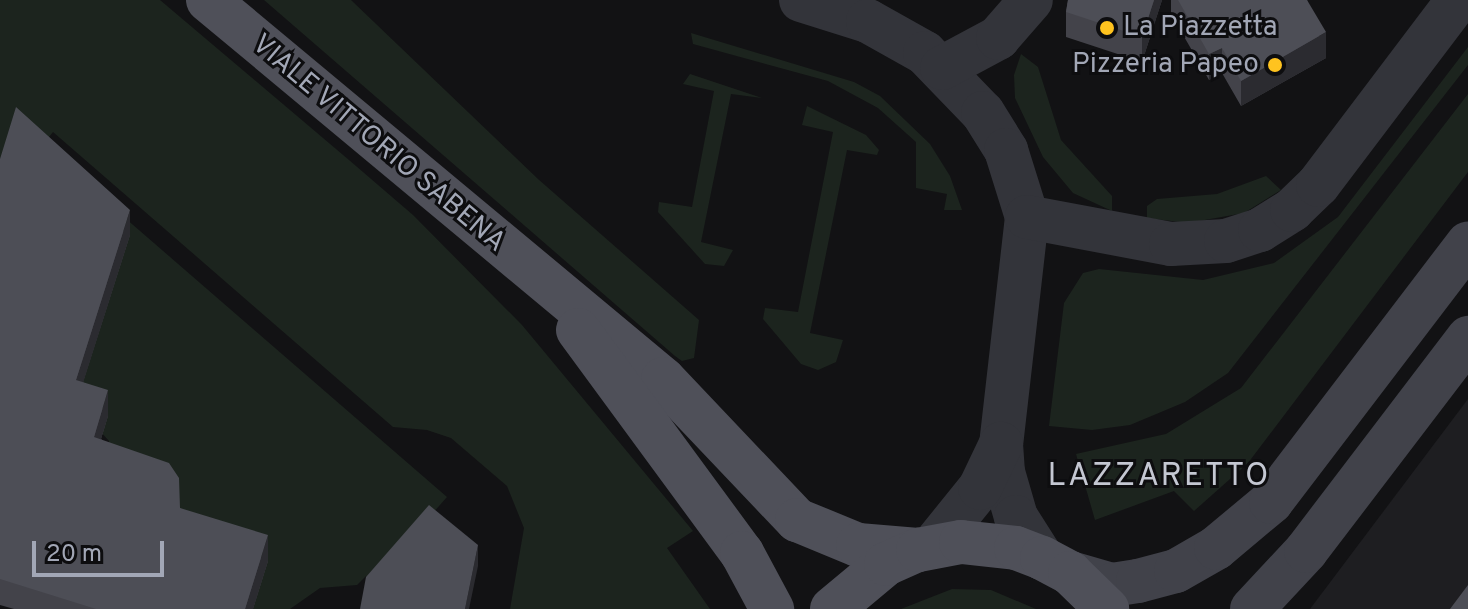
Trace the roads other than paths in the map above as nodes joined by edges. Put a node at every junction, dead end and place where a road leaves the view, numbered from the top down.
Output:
1 (208, 0) edge
2 (801, 0) edge
3 (1031, 0) edge
4 (1458, 0) edge
5 (942, 68) junction
6 (1027, 217) junction
7 (1468, 243) edge
8 (549, 289) junction
9 (1468, 338) edge
10 (1001, 444) junction
11 (926, 548) junction
12 (1056, 566) junction
13 (772, 609) edge
14 (832, 609) edge
15 (1107, 609) edge
16 (1252, 609) edge

1 - 8 main road, VIALE VITTORIO SABENA
2 - 5 street
3 - 5 street
4 - 6 street
5 - 6 street
6 - 10 street
7 - 12 main road
8 - 11 main road, VIALE VITTORIO SABENA
8 - 13 main road, VIALE VITTORIO SABENA
9 - 16 main road
10 - 11 street
10 - 12 street
11 - 12 main road, VIALE VITTORIO SABENA
11 - 14 main road
12 - 15 main road

